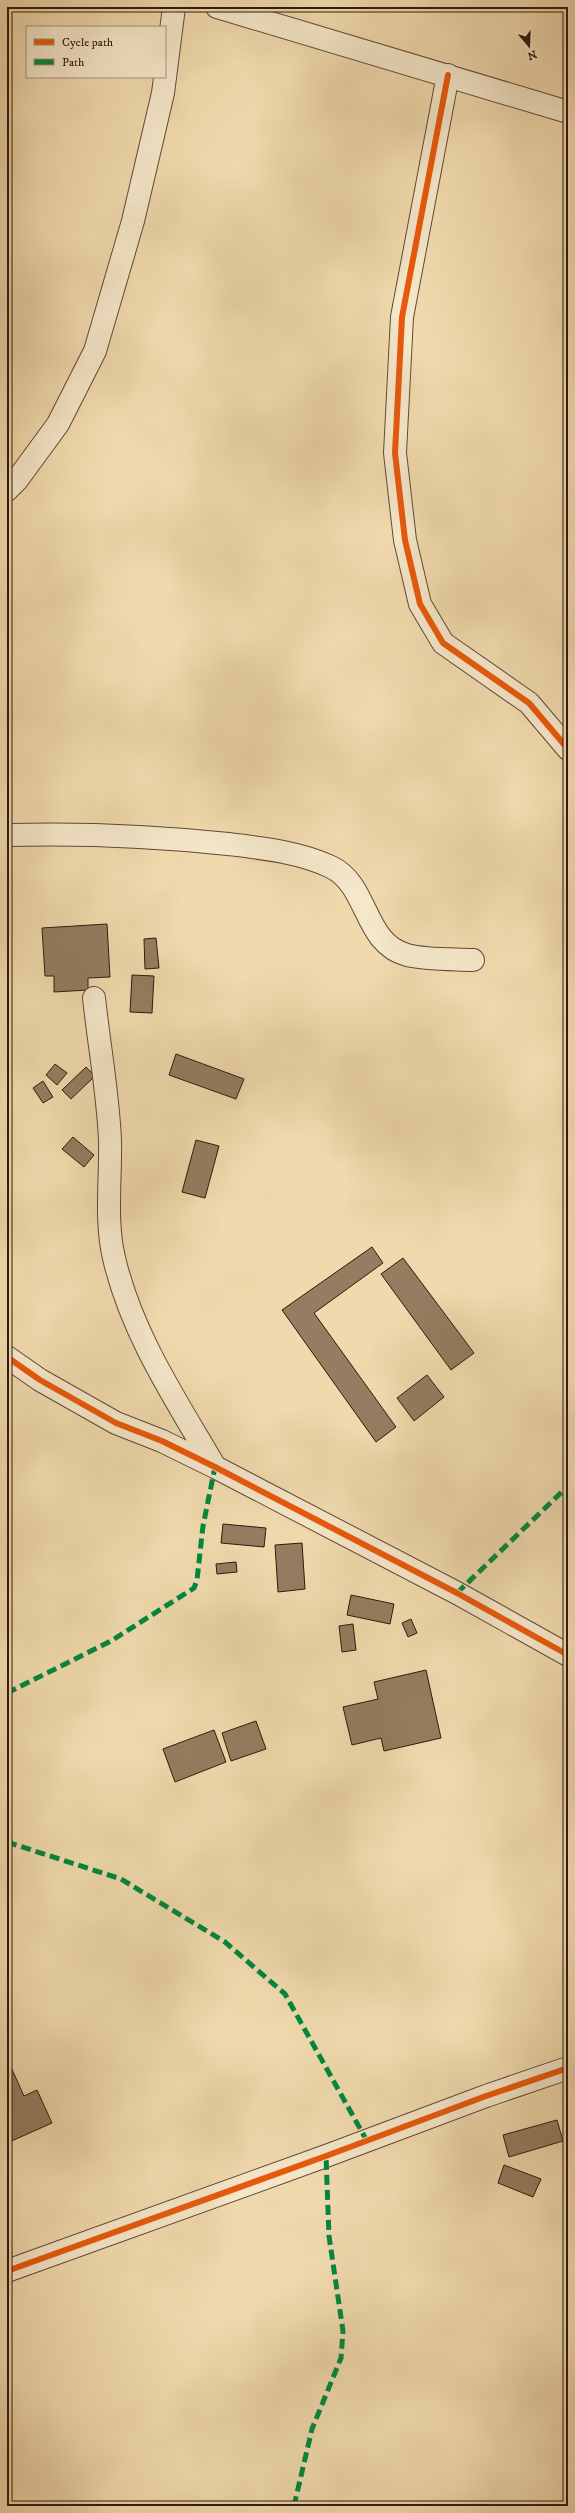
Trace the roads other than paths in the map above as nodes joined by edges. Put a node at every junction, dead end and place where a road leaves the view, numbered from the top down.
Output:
1 (174, 7) edge
2 (217, 7) edge
3 (166, 70) edge
4 (448, 75) junction
5 (165, 78) edge
6 (568, 112) edge
7 (7, 490) edge
8 (568, 749) edge
9 (7, 835) edge
10 (473, 960) dead end
11 (94, 998) dead end
12 (7, 1357) edge
13 (215, 1467) junction
14 (568, 1655) edge
15 (568, 2068) edge
16 (7, 2271) edge

1 - 3 street
2 - 4 street
4 - 6 street
4 - 8 street
5 - 7 street
9 - 10 street
11 - 13 street
12 - 13 street
13 - 14 street
15 - 16 street

